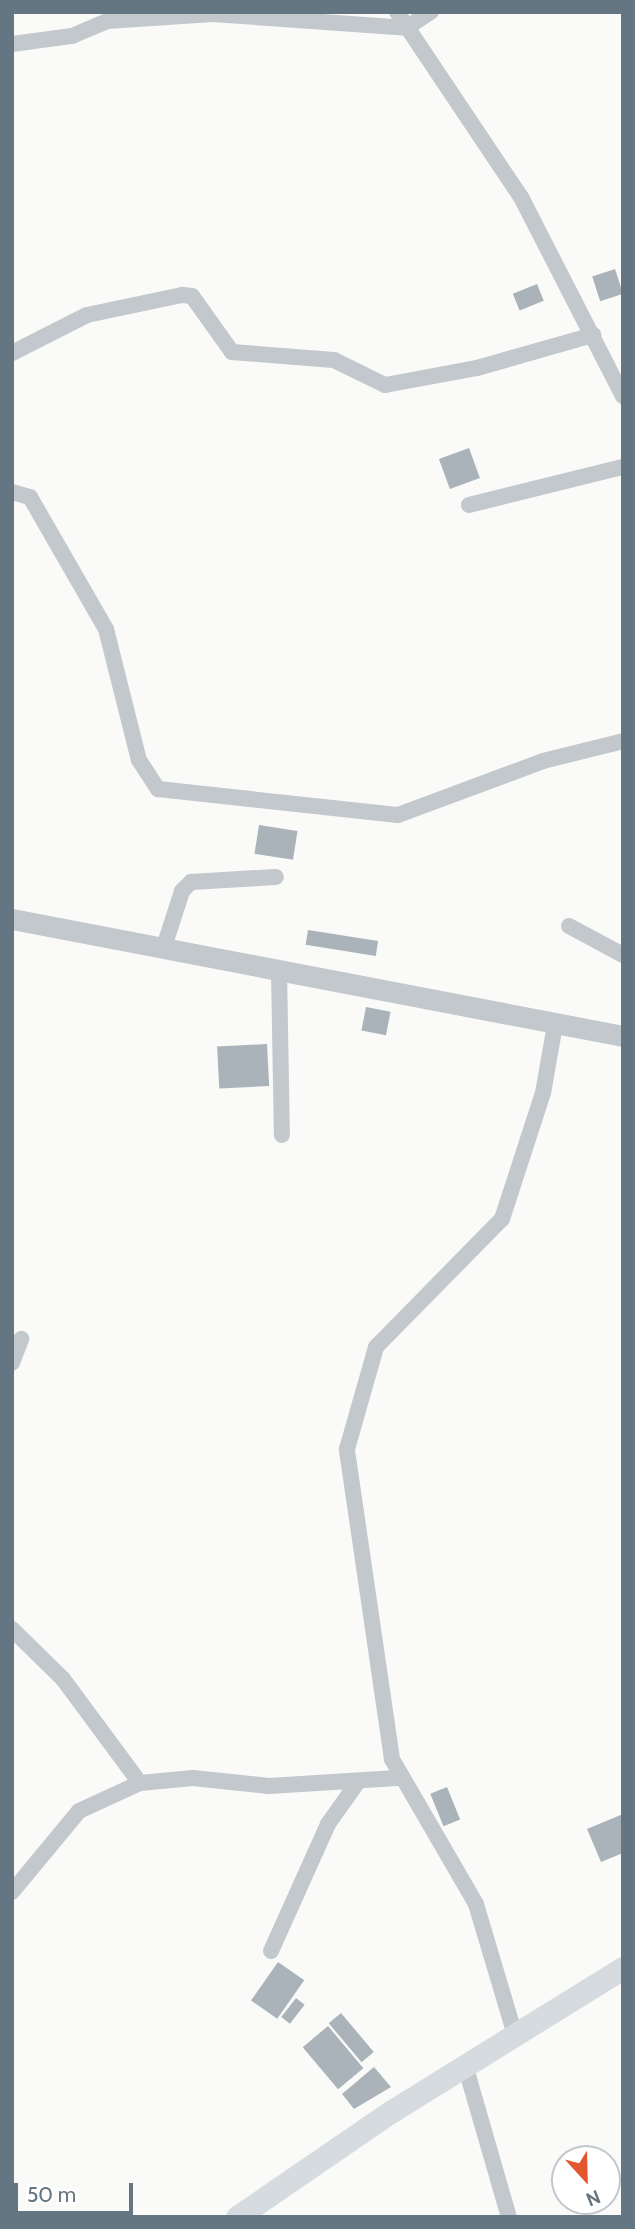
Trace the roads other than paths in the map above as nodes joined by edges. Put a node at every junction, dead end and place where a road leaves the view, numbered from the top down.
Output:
1 (397, 12) edge
2 (432, 12) edge
3 (406, 28) junction
4 (12, 44) edge
5 (593, 335) junction
6 (12, 353) edge
7 (623, 396) edge
8 (623, 467) edge
9 (12, 492) edge
10 (469, 505) dead end
11 (623, 740) edge
12 (276, 877) dead end
13 (12, 919) edge
14 (569, 926) dead end
15 (163, 950) junction
16 (623, 955) edge
17 (279, 970) junction
18 (555, 1026) junction
19 (623, 1036) edge
20 (282, 1135) dead end
21 (21, 1339) dead end
22 (12, 1363) edge
23 (12, 1629) edge
24 (397, 1777) junction
25 (140, 1783) junction
26 (357, 1783) junction
27 (12, 1892) edge
28 (271, 1951) dead end
29 (623, 1968) edge
30 (514, 2035) junction
31 (465, 2064) junction
32 (237, 2217) edge
33 (509, 2217) edge

1 - 3 street
2 - 3 street
3 - 4 street
3 - 5 street
5 - 6 street
5 - 7 street
8 - 10 street
9 - 11 street
12 - 15 street
13 - 15 street
14 - 16 street
15 - 17 street
17 - 18 street
17 - 20 street
18 - 19 street
18 - 24 street
21 - 22 street
23 - 25 street
24 - 26 street
24 - 30 street
25 - 26 street
25 - 27 street
26 - 28 street
29 - 30 main road
30 - 31 main road
31 - 32 main road
31 - 33 street

